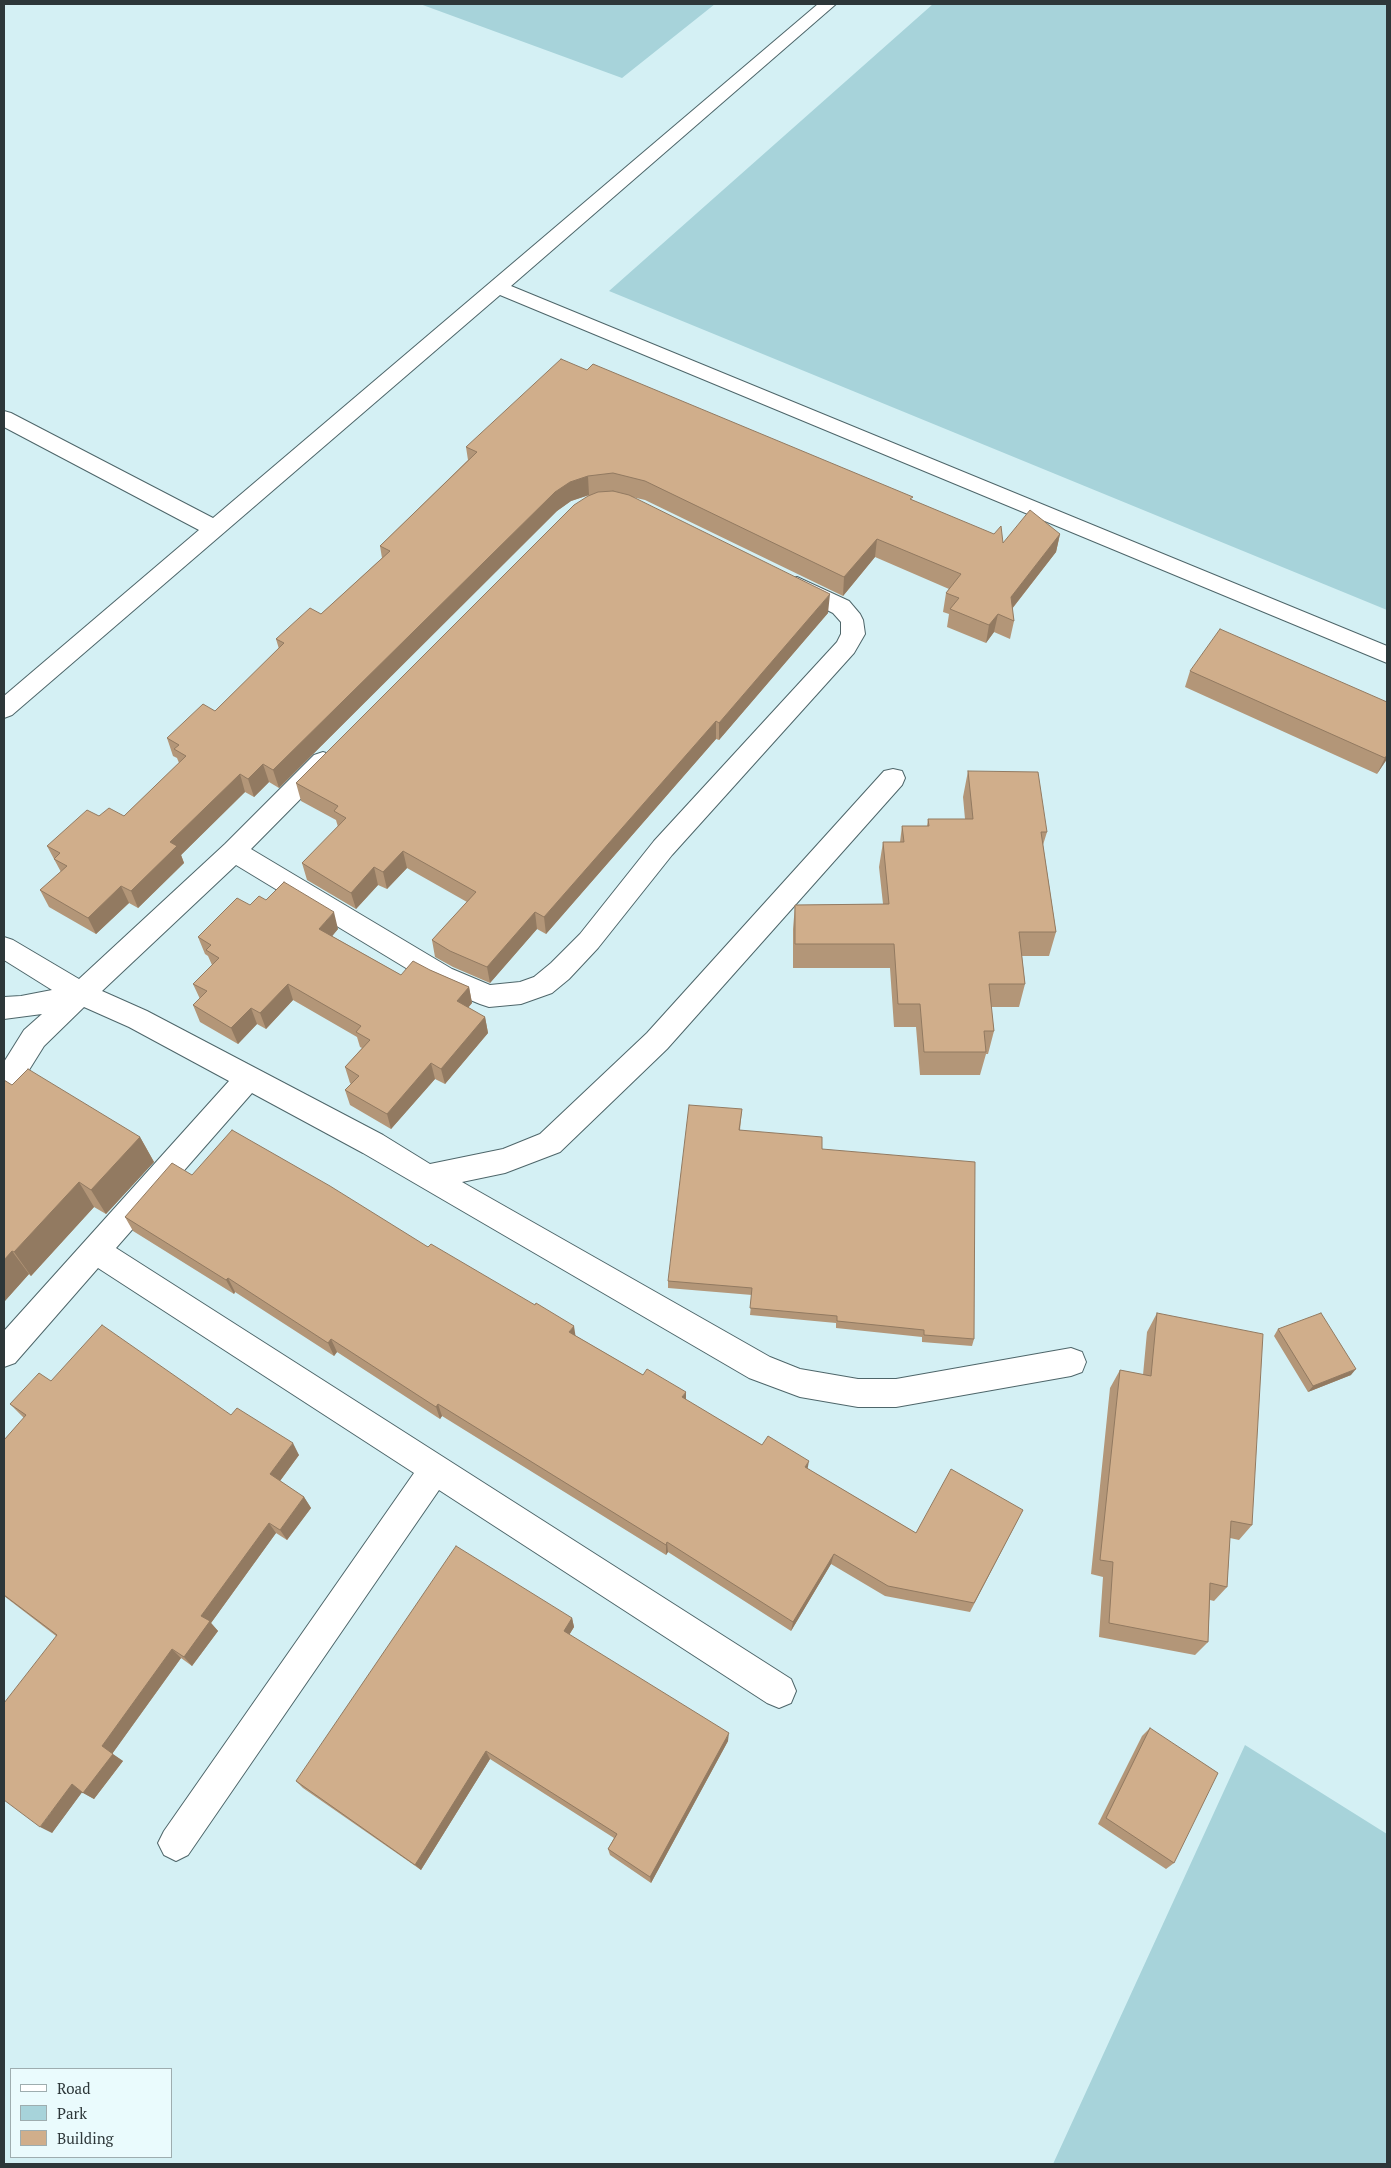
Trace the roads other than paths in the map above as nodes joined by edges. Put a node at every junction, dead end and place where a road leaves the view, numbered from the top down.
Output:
1 (828, 4) edge
2 (496, 287) junction
3 (4, 418) edge
4 (215, 529) junction
5 (776, 574) edge
6 (1387, 655) edge
7 (4, 709) edge
8 (338, 746) edge
9 (893, 778) dead end
10 (234, 851) junction
11 (4, 947) edge
12 (81, 994) junction
13 (4, 1008) edge
14 (248, 1078) junction
15 (4, 1081) edge
16 (427, 1178) junction
17 (95, 1250) junction
18 (4, 1353) edge
19 (1071, 1362) dead end
20 (435, 1469) junction
21 (779, 1691) dead end
22 (176, 1843) dead end

1 - 2 street
2 - 4 street
2 - 6 street
3 - 4 street
4 - 7 street
5 - 10 street
8 - 10 street
9 - 16 street
10 - 12 street
11 - 12 street
12 - 13 street
12 - 14 street
12 - 15 street
14 - 16 street
14 - 17 street
16 - 19 street
17 - 18 street
17 - 20 street
20 - 21 street
20 - 22 street

